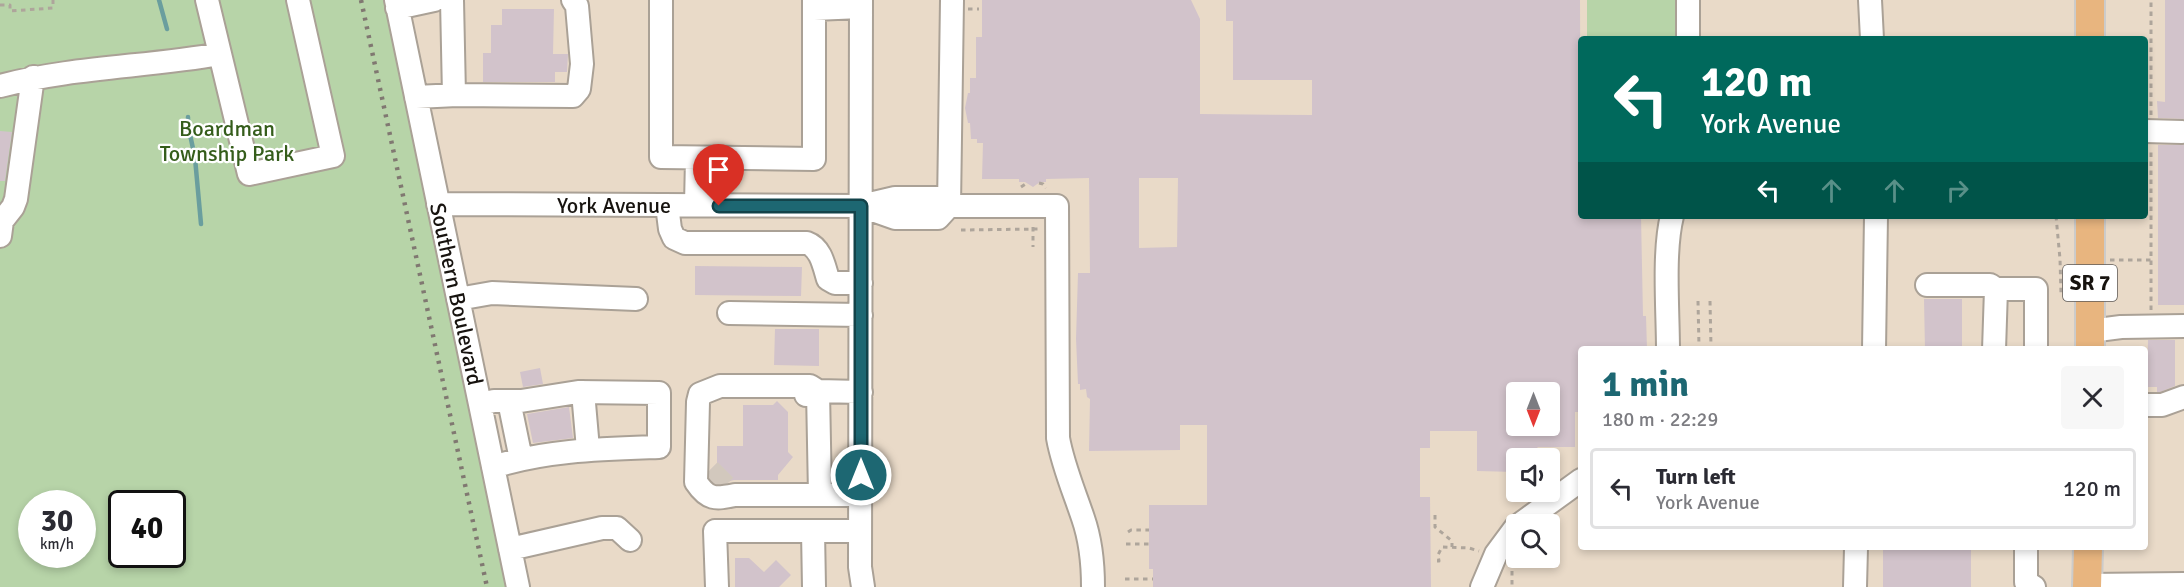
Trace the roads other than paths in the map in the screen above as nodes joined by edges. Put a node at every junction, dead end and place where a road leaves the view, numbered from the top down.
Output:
1 (207, 0) edge
2 (298, 0) edge
3 (435, 0) edge
4 (452, 0) edge
5 (573, 0) edge
6 (661, 0) edge
7 (952, 0) edge
8 (1688, 0) edge
9 (1870, 0) edge
10 (2090, 0) edge
11 (397, 4) edge
12 (814, 4) edge
13 (861, 4) edge
14 (1688, 36) edge
15 (1872, 36) edge
16 (2090, 36) edge
17 (220, 54) junction
18 (33, 77) junction
19 (0, 86) edge
20 (454, 95) junction
21 (416, 97) junction
22 (2148, 132) edge
23 (2182, 132) dead end
24 (697, 158) junction
25 (438, 204) junction
26 (667, 205) junction
27 (696, 205) junction
28 (861, 206) junction
29 (949, 206) junction
30 (1671, 219) edge
31 (1876, 219) edge
32 (2090, 219) edge
33 (0, 236) edge
34 (861, 283) junction
35 (1927, 285) dead end
36 (1996, 289) junction
37 (458, 299) junction
38 (636, 299) dead end
39 (729, 313) dead end
40 (861, 315) junction
41 (2184, 326) edge
42 (2090, 340) edge
43 (1668, 346) edge
44 (1874, 346) edge
45 (1994, 346) edge
46 (2036, 346) edge
47 (584, 392) junction
48 (818, 392) junction
49 (861, 392) junction
50 (2184, 397) edge
51 (509, 401) junction
52 (480, 404) junction
53 (2148, 405) edge
54 (588, 449) junction
55 (521, 459) junction
56 (493, 467) junction
57 (710, 470) tunnel mouth
58 (1578, 482) edge
59 (820, 495) junction
60 (861, 495) junction
61 (1534, 514) edge
62 (813, 531) junction
63 (860, 531) junction
64 (630, 540) dead end
65 (1506, 541) edge
66 (510, 549) junction
67 (1856, 550) edge
68 (2026, 550) edge
69 (2088, 550) edge
70 (2184, 584) edge
71 (2087, 586) edge
72 (518, 587) edge
73 (717, 587) edge
74 (814, 587) edge
75 (862, 587) edge
76 (1093, 587) edge
77 (1482, 587) edge
78 (1855, 587) edge
79 (2034, 587) edge

1 - 17 street
2 - 17 street
3 - 11 street
4 - 20 street
5 - 20 street
6 - 24 street
7 - 29 street
8 - 14 street
9 - 15 street
10 - 16 main road
11 - 21 street, Southern Boulevard
12 - 13 street
12 - 24 street
13 - 28 street
17 - 18 street
18 - 19 street
18 - 33 street
20 - 21 street
21 - 25 street, Southern Boulevard
22 - 23 street
24 - 27 street
25 - 26 street, York Avenue
25 - 37 street, Southern Boulevard
26 - 27 street, York Avenue
26 - 34 street
27 - 28 street, York Avenue
28 - 29 street, York Avenue
28 - 34 street
29 - 76 street, York Avenue
30 - 43 street
31 - 44 street
32 - 42 main road, SR 7
34 - 40 street
35 - 36 street
36 - 45 street
36 - 46 street
37 - 38 street
37 - 52 street, Southern Boulevard
39 - 40 street
40 - 49 street
41 - 42 street
47 - 51 street
47 - 54 street
47 - 54 street
48 - 49 street
48 - 57 street
48 - 59 street
48 - 59 street
49 - 60 street
50 - 53 street
51 - 52 street
51 - 55 street
52 - 56 street, Southern Boulevard
54 - 55 street
55 - 56 street
56 - 66 street, Southern Boulevard
58 - 61 street
59 - 60 street
60 - 63 street
62 - 63 street
62 - 73 street
62 - 74 street
63 - 75 street
64 - 66 street
65 - 77 street
66 - 72 street, Southern Boulevard
67 - 78 street
68 - 79 street
69 - 71 main road
70 - 71 street

